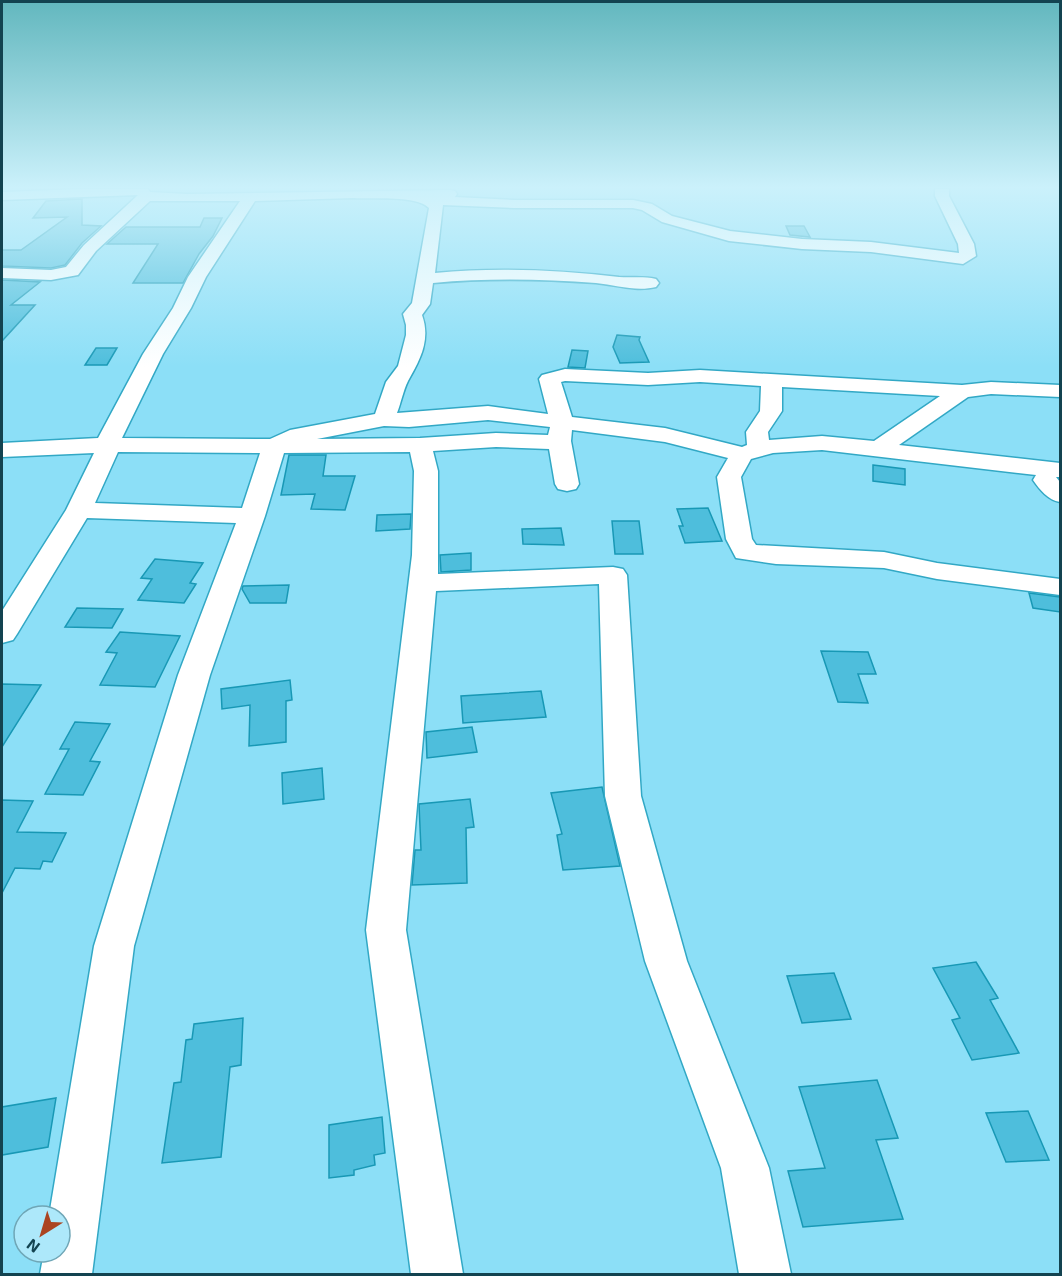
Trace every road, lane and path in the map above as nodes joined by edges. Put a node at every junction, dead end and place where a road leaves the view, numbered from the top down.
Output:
1 (90, 249) edge
2 (218, 249) edge
3 (430, 249) edge
4 (876, 249) edge
5 (967, 249) edge
6 (2, 273) edge
7 (425, 279) junction
8 (650, 283) dead end
9 (772, 380) junction
10 (962, 391) junction
11 (1060, 391) edge
12 (384, 419) junction
13 (561, 432) junction
14 (108, 445) junction
15 (420, 445) junction
16 (274, 446) junction
17 (879, 448) junction
18 (2, 450) edge
19 (751, 452) junction
20 (1057, 482) edge
21 (567, 484) dead end
22 (79, 510) junction
23 (252, 516) junction
24 (423, 583) junction
25 (1060, 587) edge
26 (2, 634) edge
27 (66, 1275) edge
28 (438, 1275) edge
29 (765, 1275) edge

1 - 6 street
2 - 14 street
3 - 7 street
4 - 5 street
7 - 8 street
7 - 12 street
9 - 10 street
9 - 13 street
9 - 19 street
10 - 11 street
10 - 17 street
12 - 13 street
12 - 16 street
13 - 15 street
13 - 19 street
13 - 21 street
14 - 16 street
14 - 18 street
14 - 22 street
15 - 16 street
15 - 24 street
16 - 23 street
17 - 19 street
17 - 20 street
19 - 25 street
22 - 23 street
22 - 26 street
23 - 27 street
24 - 28 street
24 - 29 street

